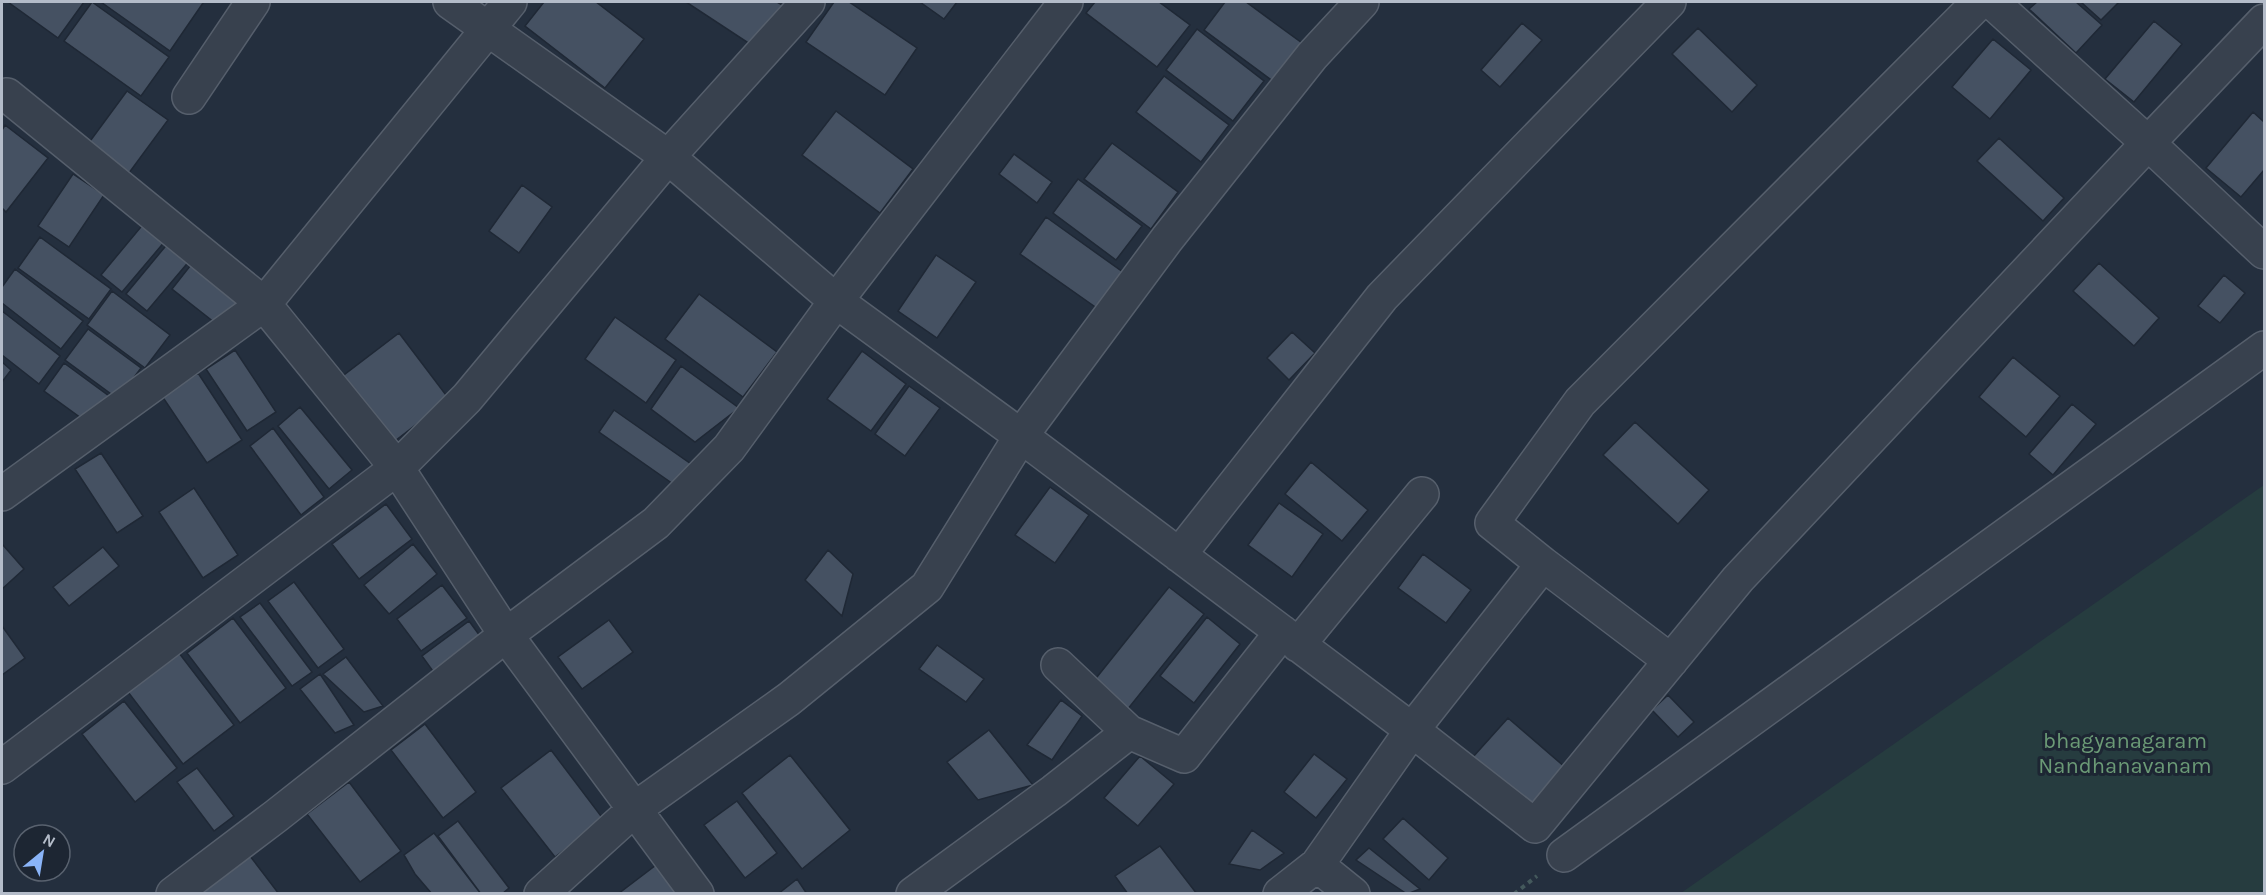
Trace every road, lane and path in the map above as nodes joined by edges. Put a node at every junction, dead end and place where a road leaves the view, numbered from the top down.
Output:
1 (253, 2) edge
2 (450, 2) edge
3 (510, 2) edge
4 (808, 2) edge
5 (1066, 2) edge
6 (1362, 2) edge
7 (1669, 2) edge
8 (1979, 2) edge
9 (1992, 2) edge
10 (2265, 21) edge
11 (486, 30) junction
12 (7, 95) dead end
13 (189, 97) dead end
14 (2148, 143) junction
15 (668, 157) junction
16 (2265, 252) edge
17 (836, 301) junction
18 (264, 304) junction
19 (2265, 348) edge
20 (1021, 436) junction
21 (397, 468) junction
22 (2, 494) edge
23 (1422, 494) dead end
24 (1179, 555) junction
25 (1544, 564) junction
26 (506, 635) junction
27 (1290, 638) junction
28 (1671, 661) junction
29 (1058, 665) dead end
30 (1412, 730) junction
31 (1129, 732) junction
32 (2, 767) edge
33 (636, 808) junction
34 (1564, 855) dead end
35 (1317, 865) junction
36 (173, 894) edge
37 (541, 894) edge
38 (697, 894) edge
39 (913, 894) edge
40 (1280, 894) edge
41 (1353, 894) edge

1 - 13 street
2 - 11 street
3 - 11 street
4 - 15 street
5 - 17 street
6 - 20 street
7 - 24 street
8 - 25 street
9 - 14 street
10 - 14 street
11 - 15 street
11 - 18 street
12 - 18 street
14 - 16 street
14 - 28 street
15 - 17 street
15 - 21 street
17 - 20 street
17 - 26 street
18 - 21 street
18 - 22 street
19 - 34 street
20 - 24 street
20 - 33 street
21 - 26 street
21 - 32 street
23 - 27 street
24 - 27 street
25 - 28 street
25 - 30 street
26 - 33 street
26 - 36 street
27 - 30 street
27 - 31 street
28 - 30 street
29 - 31 street
30 - 35 street
31 - 39 street
33 - 37 street
33 - 38 street
35 - 40 street
35 - 41 street

